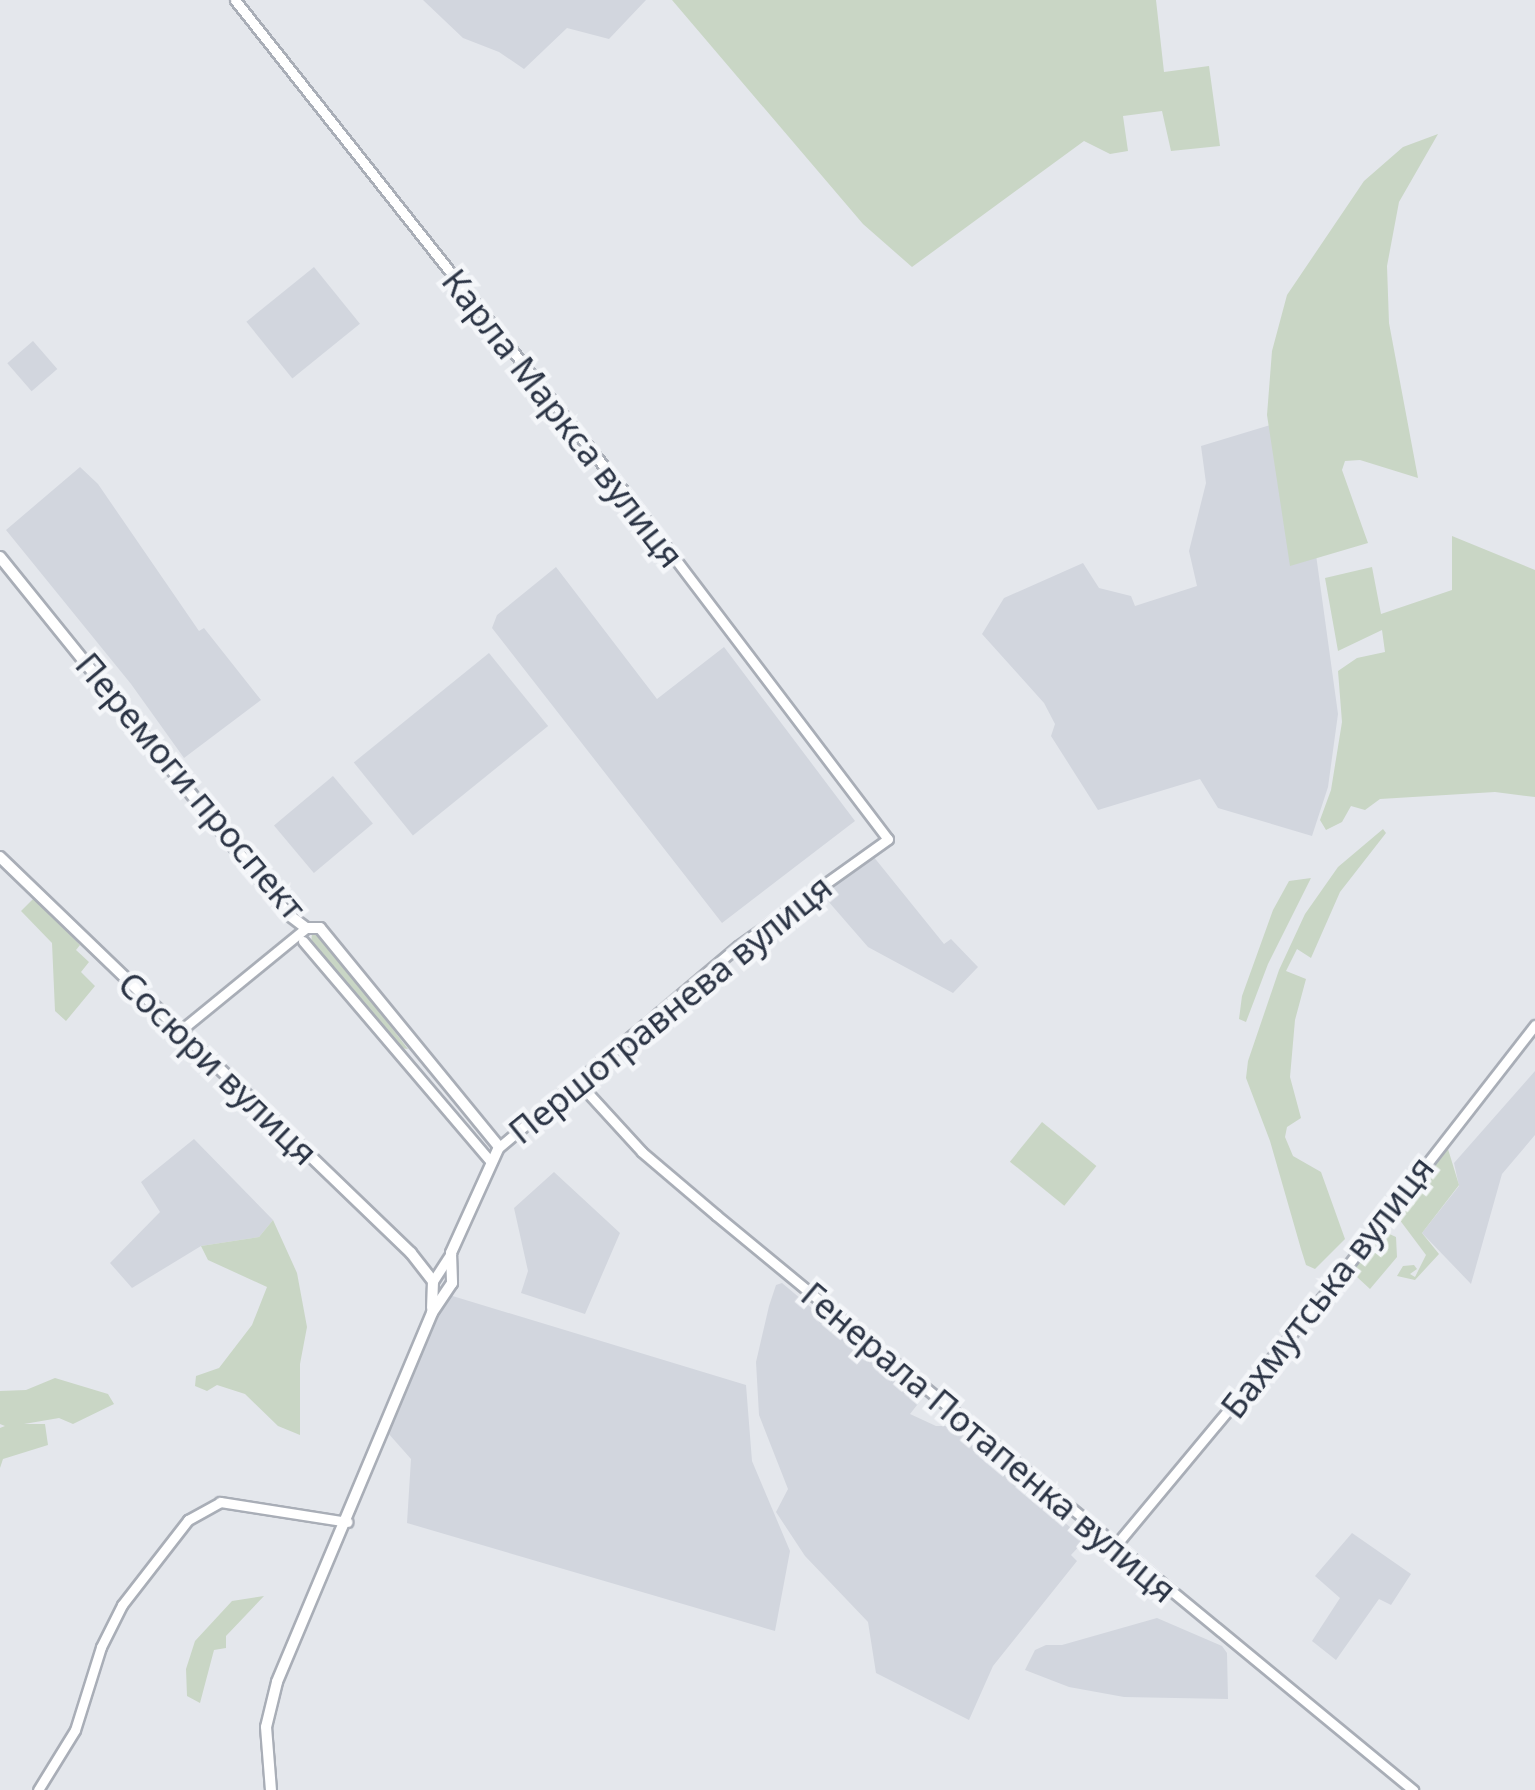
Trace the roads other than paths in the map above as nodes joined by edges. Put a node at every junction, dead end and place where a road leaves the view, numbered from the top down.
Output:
1 (235, 0) edge
2 (0, 557) edge
3 (888, 839) joint
4 (0, 857) edge
5 (306, 928) junction
6 (288, 940) junction
7 (303, 941) junction
8 (1535, 1026) edge
9 (180, 1031) junction
10 (578, 1081) junction
11 (499, 1148) junction
12 (490, 1162) junction
13 (441, 1281) junction
14 (347, 1522) junction
15 (1115, 1546) junction
16 (38, 1790) edge
17 (271, 1790) edge
18 (1413, 1790) edge

1 - 3 street, Карла Маркса вулиця
2 - 5 main road, Перемоги проспект
3 - 10 street, Першотравнева вулиця
4 - 9 main road, Сосюри вулиця
5 - 6 street
5 - 7 street
5 - 11 main road, Перемоги проспект
6 - 7 street
6 - 9 street
7 - 12 street, Перемоги проспект
8 - 15 street, Бахмутська вулиця
9 - 13 main road, Сосюри вулиця
10 - 11 street, Першотравнева вулиця
10 - 15 street, Генерала Потапенка вулиця
11 - 12 main road, Першотравнева вулиця
12 - 13 main road, Першотравнева вулиця
13 - 14 main road, Першотравнева вулиця
14 - 16 street
14 - 17 main road, Першотравнева вулиця
15 - 18 street, Генерала Потапенка вулиця

